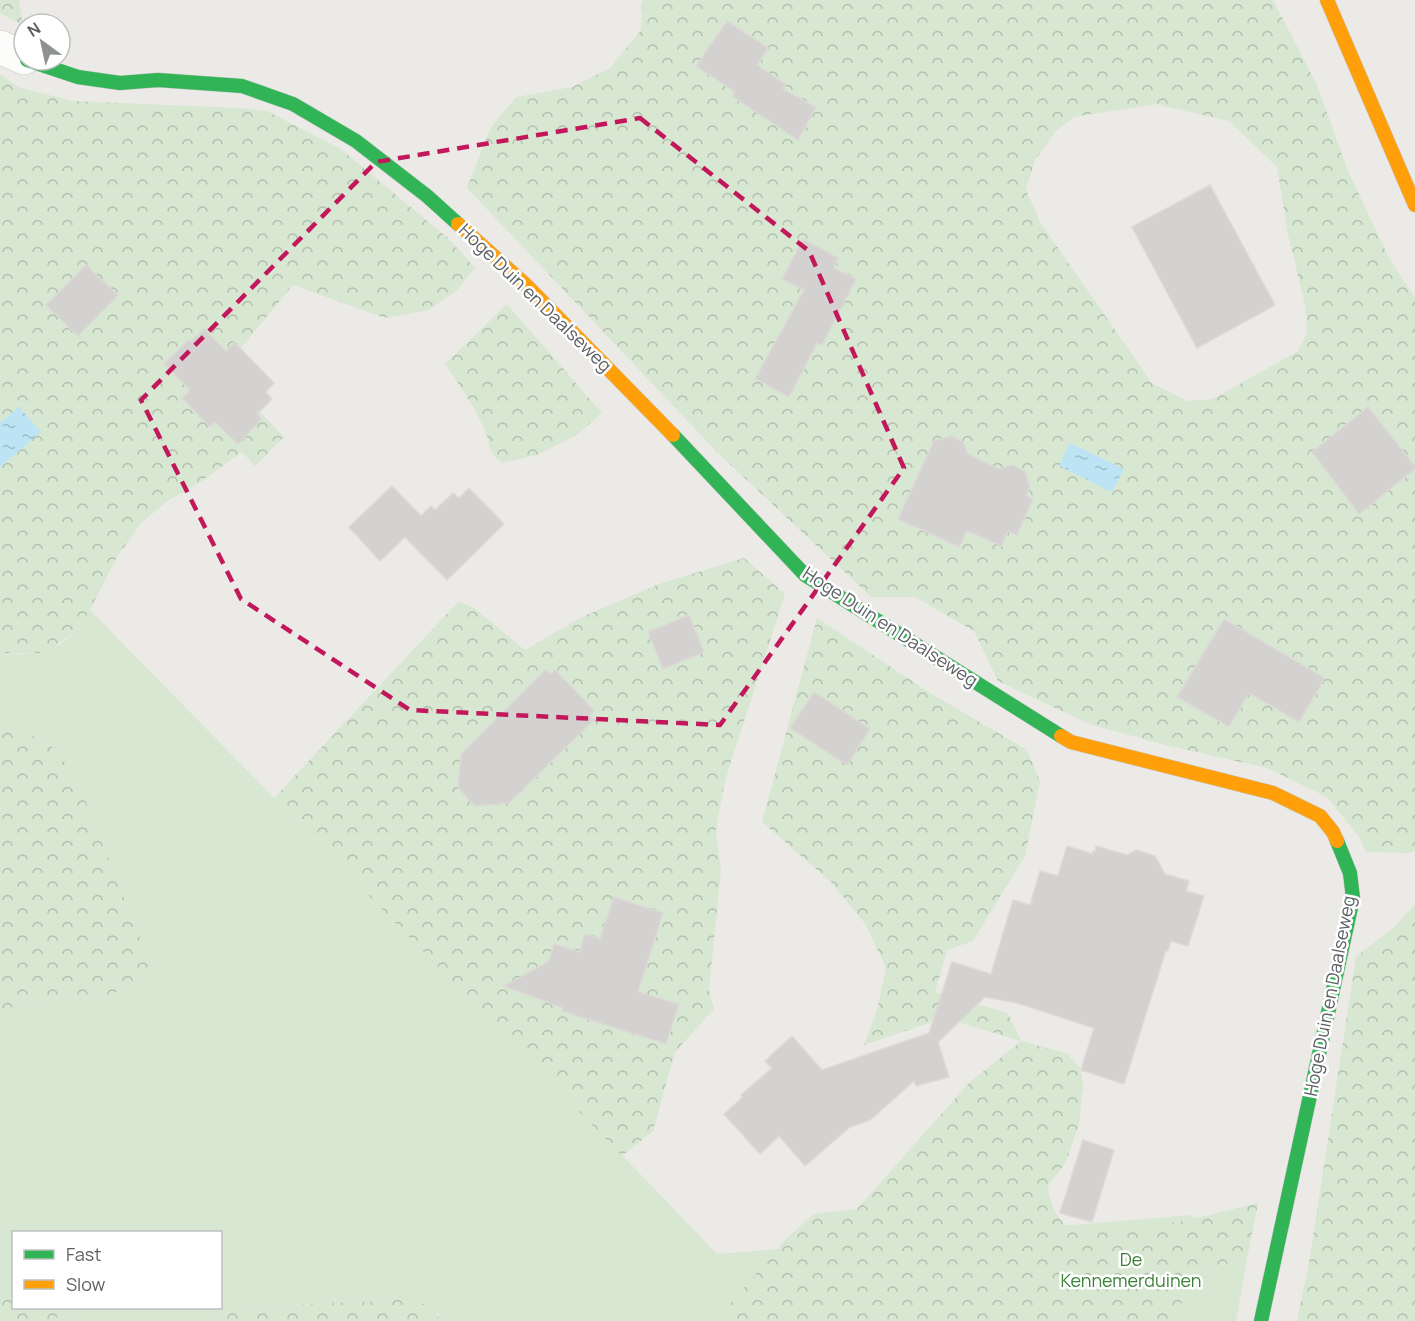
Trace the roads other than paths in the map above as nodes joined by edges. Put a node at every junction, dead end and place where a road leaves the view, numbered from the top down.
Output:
1 (1327, 0) edge
2 (64, 72) edge
3 (1415, 205) edge
4 (1261, 1321) edge

1 - 3 street
2 - 4 street, Hoge Duin en Daalseweg

